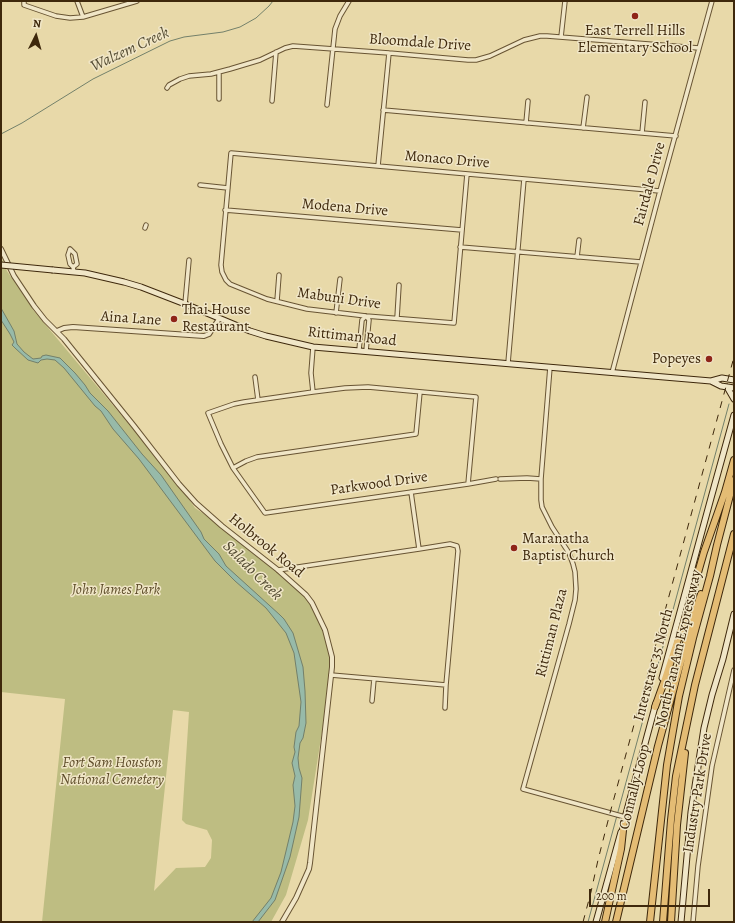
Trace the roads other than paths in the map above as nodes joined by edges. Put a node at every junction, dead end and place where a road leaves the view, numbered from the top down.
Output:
1 (77, 1) edge
2 (136, 1) edge
3 (349, 1) edge
4 (565, 1) edge
5 (712, 1) edge
6 (24, 3) edge
7 (83, 17) junction
8 (561, 37) junction
9 (332, 48) junction
10 (699, 48) junction
11 (276, 52) junction
12 (389, 53) junction
13 (219, 72) junction
14 (167, 88) dead end
15 (587, 97) dead end
16 (220, 99) dead end
17 (272, 101) dead end
18 (528, 101) dead end
19 (644, 102) dead end
20 (327, 104) dead end
21 (384, 110) junction
22 (526, 123) junction
23 (584, 128) junction
24 (642, 133) junction
25 (676, 136) junction
26 (378, 166) junction
27 (467, 174) junction
28 (524, 179) junction
29 (200, 185) dead end
30 (228, 188) junction
31 (660, 191) junction
32 (226, 210) junction
33 (462, 230) junction
34 (579, 240) dead end
35 (460, 247) junction
36 (1, 249) edge
37 (518, 252) junction
38 (577, 257) junction
39 (189, 260) dead end
40 (641, 262) junction
41 (1, 265) edge
42 (279, 275) dead end
43 (340, 279) dead end
44 (399, 285) dead end
45 (276, 301) junction
46 (185, 304) junction
47 (336, 312) junction
48 (366, 316) junction
49 (396, 318) junction
50 (219, 319) junction
51 (57, 331) junction
52 (313, 346) junction
53 (359, 350) junction
54 (366, 351) junction
55 (508, 363) junction
56 (550, 367) junction
57 (612, 373) junction
58 (734, 376) edge
59 (255, 377) dead end
60 (722, 378) junction
61 (734, 380) edge
62 (711, 382) junction
63 (727, 387) junction
64 (734, 388) edge
65 (313, 392) junction
66 (420, 392) junction
67 (734, 399) edge
68 (258, 400) junction
69 (734, 415) edge
70 (734, 460) edge
71 (233, 468) junction
72 (541, 479) junction
73 (734, 480) edge
74 (468, 484) junction
75 (411, 492) junction
76 (734, 534) edge
77 (717, 544) junction
78 (420, 548) junction
79 (278, 570) junction
80 (734, 614) edge
81 (734, 670) edge
82 (331, 675) junction
83 (374, 679) junction
84 (446, 686) junction
85 (372, 701) dead end
86 (655, 707) junction
87 (445, 708) dead end
88 (689, 711) junction
89 (624, 819) junction
90 (282, 922) edge
91 (596, 922) edge
92 (605, 922) edge
93 (616, 922) edge
94 (650, 922) edge
95 (663, 922) edge
96 (671, 922) edge
97 (681, 922) edge
98 (693, 922) edge

1 - 7 street
2 - 7 street
3 - 9 street
4 - 8 street
5 - 10 street, Fairdale Drive
6 - 7 street
8 - 10 street, Bloomdale Drive
8 - 12 street, Bloomdale Drive
9 - 11 street, Bloomdale Drive
9 - 12 street, Bloomdale Drive
9 - 20 street
10 - 25 street, Fairdale Drive
11 - 13 street, Bloomdale Drive
11 - 17 street
12 - 21 street
13 - 14 street, Bloomdale Drive
13 - 16 street
15 - 23 street
18 - 22 street
19 - 24 street
21 - 22 street
21 - 26 street
22 - 23 street
23 - 24 street
24 - 25 street
25 - 31 street, Fairdale Drive
26 - 27 street, Monaco Drive
26 - 30 street, Monaco Drive
27 - 28 street, Monaco Drive
27 - 33 street
28 - 31 street, Monaco Drive
28 - 37 street
29 - 30 street
30 - 32 street
31 - 40 street, Fairdale Drive
32 - 33 street, Modena Drive
32 - 45 street, Mabuni Drive
33 - 35 street
34 - 38 street
35 - 37 street
35 - 49 street, Mabuni Drive
36 - 51 street, Holbrook Road
37 - 38 street
37 - 55 street
38 - 40 street
39 - 46 street
40 - 57 street, Fairdale Drive
41 - 46 main road, Rittiman Road, bridge
42 - 45 street
43 - 47 street
44 - 49 street
45 - 47 street, Mabuni Drive
46 - 50 main road, Rittiman Road
47 - 48 street, Mabuni Drive
48 - 49 street, Mabuni Drive
48 - 53 street
48 - 54 street
50 - 51 street, Aina Lane
50 - 52 main road, Rittiman Road
51 - 79 street, Holbrook Road
52 - 53 main road, Rittiman Road
52 - 65 street
53 - 54 main road, Rittiman Road
54 - 55 main road, Rittiman Road
55 - 56 main road, Rittiman Road
56 - 57 main road, Rittiman Road
56 - 72 street, Rittiman Plaza
57 - 62 main road, Rittiman Road
58 - 60 main road
59 - 68 street
60 - 61 main road, Rittiman Road
60 - 62 main road, Rittiman Road
62 - 63 main road, Rittiman Road
63 - 64 main road, Rittiman Road
63 - 67 main road
65 - 66 street
65 - 68 street
66 - 71 street
66 - 74 street
68 - 71 street
69 - 86 main road, Interstate 35 North
70 - 86 highway
71 - 75 street, Parkwood Drive
72 - 74 street, Parkwood Drive
72 - 89 street, Rittiman Plaza
73 - 77 highway, North Pan Am Expressway
74 - 75 street, Parkwood Drive
75 - 78 street
76 - 88 highway, North Pan Am Expressway
77 - 93 highway, Connally Loop
77 - 94 highway, North Pan Am Expressway
78 - 79 street
78 - 84 street
79 - 82 street, Holbrook Road
80 - 97 main road
81 - 98 street, Industry Park Drive
82 - 83 street
82 - 90 street, Holbrook Road
83 - 84 street
83 - 85 street
84 - 87 street
86 - 89 main road, Interstate 35 North
88 - 95 highway, North Pan Am Expressway
88 - 96 highway
89 - 91 main road, Interstate 35 North
89 - 92 highway

